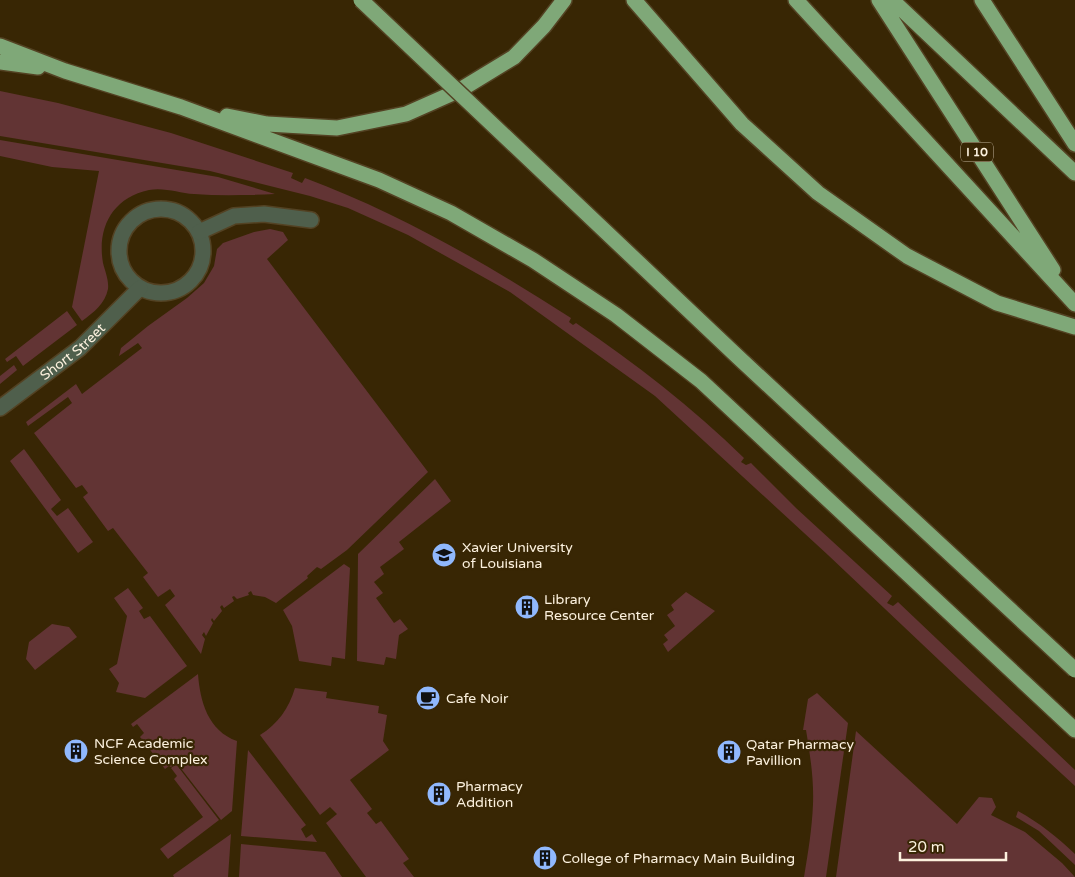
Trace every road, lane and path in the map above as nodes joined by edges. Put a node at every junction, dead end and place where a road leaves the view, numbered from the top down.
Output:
1 (361, 0) edge
2 (564, 0) edge
3 (634, 0) edge
4 (796, 0) edge
5 (879, 0) edge
6 (892, 0) edge
7 (982, 0) edge
8 (0, 46) edge
9 (0, 62) edge
10 (65, 71) junction
11 (181, 107) junction
12 (1075, 144) edge
13 (1075, 173) edge
14 (311, 220) dead end
15 (199, 232) junction
16 (140, 288) junction
17 (1075, 304) edge
18 (1075, 327) edge
19 (0, 408) edge
20 (1075, 670) edge
21 (1075, 730) edge

1 - 20 highway, bridge
2 - 11 highway
3 - 18 highway
4 - 17 highway
5 - 17 highway, I 10
6 - 13 highway
7 - 12 highway
8 - 10 highway
9 - 10 highway
10 - 11 highway
11 - 21 highway
14 - 15 street
15 - 16 street
15 - 16 street
16 - 19 street, Short Street

